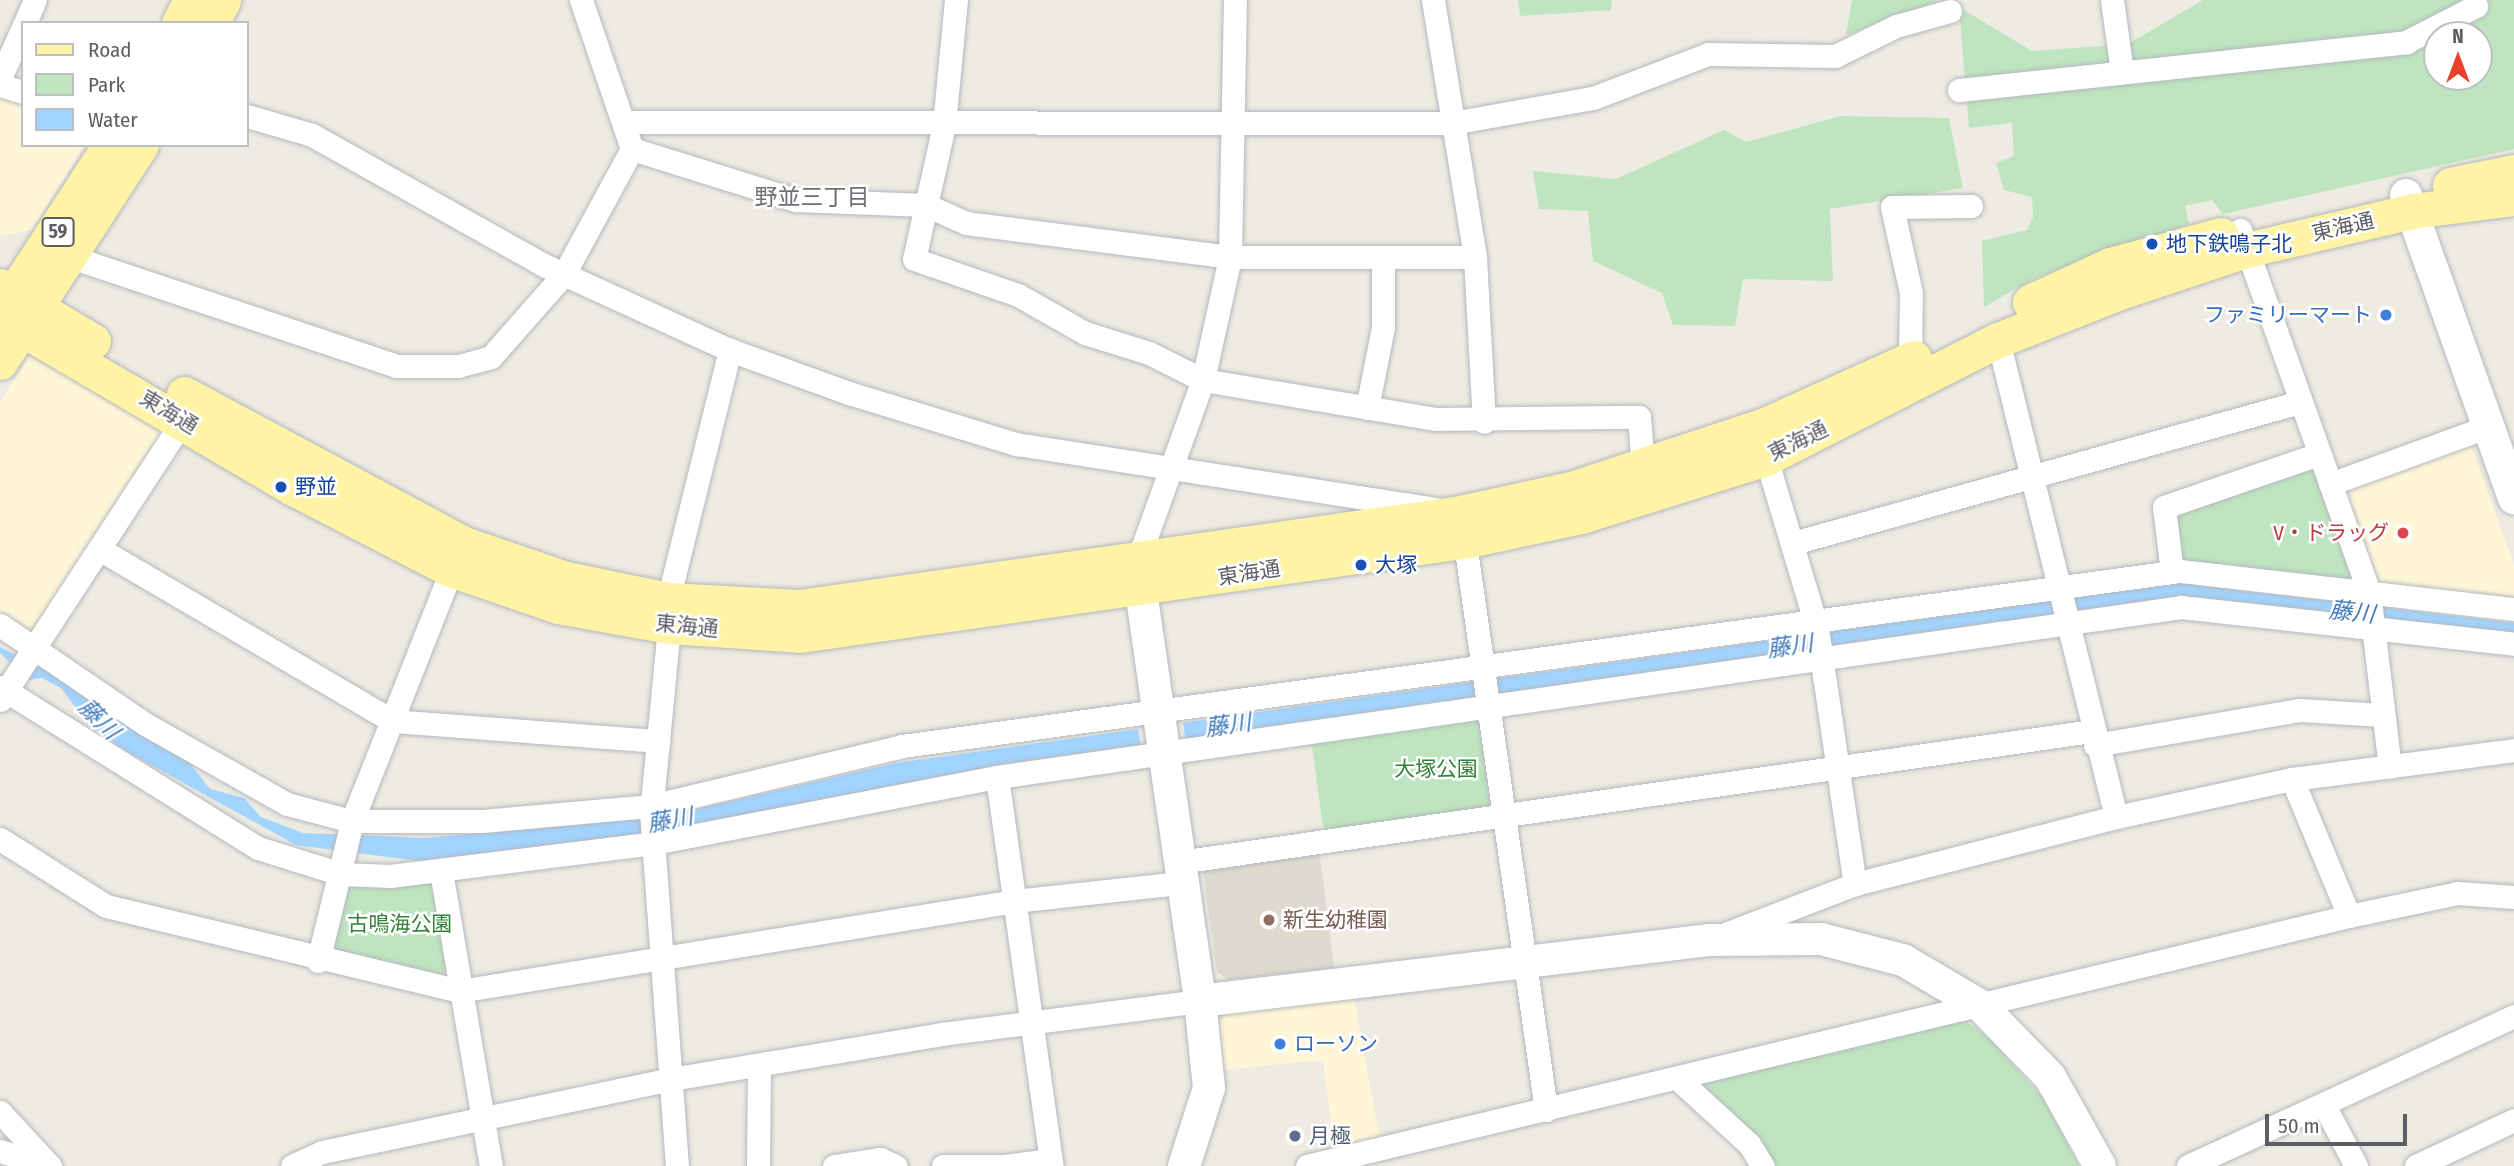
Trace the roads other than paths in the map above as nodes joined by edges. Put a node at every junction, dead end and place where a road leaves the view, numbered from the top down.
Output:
1 (35, 0) edge
2 (191, 0) edge
3 (223, 0) edge
4 (581, 0) edge
5 (956, 0) edge
6 (1235, 0) edge
7 (1433, 0) edge
8 (2112, 0) edge
9 (2476, 6) dead end
10 (1950, 11) dead end
11 (26, 21) edge
12 (179, 21) edge
13 (212, 21) edge
14 (21, 32) edge
15 (2122, 72) junction
16 (0, 78) edge
17 (0, 85) edge
18 (1959, 90) dead end
19 (21, 91) edge
20 (248, 116) edge
21 (626, 122) junction
22 (1452, 123) junction
23 (944, 124) junction
24 (1232, 125) junction
25 (109, 147) edge
26 (139, 147) edge
27 (632, 149) junction
28 (2514, 172) edge
29 (2514, 198) edge
30 (2409, 203) junction
31 (926, 205) junction
32 (1971, 206) dead end
33 (2243, 240) junction
34 (62, 247) junction
35 (1230, 257) junction
36 (1475, 257) junction
37 (1383, 258) junction
38 (564, 274) junction
39 (12, 307) edge
40 (1998, 340) junction
41 (730, 350) junction
42 (1910, 360) junction
43 (0, 362) edge
44 (1203, 380) junction
45 (2300, 402) junction
46 (1367, 408) junction
47 (189, 411) junction
48 (1485, 422) junction
49 (2489, 426) junction
50 (2319, 454) junction
51 (1766, 458) junction
52 (1643, 468) junction
53 (1171, 469) junction
54 (2031, 478) junction
55 (2330, 484) junction
56 (2514, 498) edge
57 (1462, 527) junction
58 (1793, 543) junction
59 (101, 550) junction
60 (457, 556) junction
61 (2172, 572) junction
62 (1139, 576) junction
63 (2369, 595) junction
64 (2061, 607) junction
65 (2514, 609) edge
66 (668, 613) junction
67 (1816, 624) junction
68 (0, 625) edge
69 (2374, 627) junction
70 (2514, 644) edge
71 (33, 651) junction
72 (1822, 655) junction
73 (1486, 671) junction
74 (4, 691) edge
75 (1491, 702) junction
76 (2383, 715) junction
77 (392, 721) junction
78 (1161, 734) junction
79 (2093, 738) junction
80 (657, 741) junction
81 (2514, 750) edge
82 (2390, 767) junction
83 (1837, 770) junction
84 (997, 777) junction
85 (2292, 779) junction
86 (651, 809) junction
87 (1508, 815) junction
88 (2116, 817) junction
89 (351, 825) junction
90 (0, 839) edge
91 (654, 840) junction
92 (342, 869) junction
93 (441, 871) junction
94 (1180, 872) junction
95 (1855, 884) junction
96 (2514, 897) edge
97 (1014, 901) junction
98 (2349, 916) junction
99 (1710, 940) junction
100 (1527, 960) junction
101 (318, 961) junction
102 (662, 961) junction
103 (460, 991) junction
104 (1200, 1001) junction
105 (1981, 1006) junction
106 (2514, 1016) edge
107 (1032, 1023) junction
108 (759, 1066) junction
109 (1677, 1078) junction
110 (671, 1079) junction
111 (2324, 1105) junction
112 (1546, 1110) junction
113 (0, 1112) edge
114 (483, 1117) junction
115 (2514, 1120) edge
116 (0, 1151) edge
117 (1051, 1163) edge
118 (50, 1166) edge
119 (292, 1166) edge
120 (491, 1166) edge
121 (677, 1166) edge
122 (758, 1166) edge
123 (834, 1166) edge
124 (896, 1166) edge
125 (943, 1166) edge
126 (998, 1166) edge
127 (1004, 1166) edge
128 (1184, 1166) edge
129 (1307, 1166) edge
130 (1763, 1166) edge
131 (2100, 1166) edge
132 (2188, 1166) edge
133 (2356, 1166) edge
134 (2416, 1166) edge

1 - 11 street
2 - 12 main road
3 - 13 main road
4 - 21 street
5 - 23 street
6 - 24 street
7 - 22 street
8 - 15 street
9 - 15 street
10 - 22 street
14 - 16 street
15 - 18 street
17 - 19 street
20 - 38 street
21 - 23 street
21 - 27 street
22 - 24 street
22 - 36 street
23 - 24 street
23 - 31 street
24 - 35 street
25 - 34 main road, 59
26 - 34 main road, 59
27 - 31 street
27 - 38 street
28 - 30 main road, 東海通
29 - 30 main road, 東海通
30 - 33 main road, 東海通
30 - 49 street
31 - 35 street
31 - 44 street
32 - 42 street
33 - 40 main road, 東海通
33 - 42 main road, 東海通
33 - 45 street
34 - 38 street
34 - 39 main road, 59
35 - 37 street
35 - 44 street
36 - 37 street
36 - 48 street
37 - 46 street
38 - 41 street
39 - 43 main road, 59
39 - 47 main road, 東海通
40 - 51 main road, 東海通
40 - 54 street
41 - 53 street
41 - 66 street
42 - 52 main road, 東海通
44 - 46 street
44 - 53 street
45 - 50 street
45 - 54 street
46 - 48 street
47 - 59 street
47 - 60 main road, 東海通
48 - 52 street
49 - 55 street
49 - 56 street
50 - 55 street
50 - 61 street
51 - 57 main road, 東海通
51 - 58 street
52 - 57 main road, 東海通
53 - 57 street
53 - 62 street
54 - 58 street
54 - 64 street
55 - 63 street
57 - 62 main road, 東海通
57 - 73 street
58 - 67 street
59 - 71 street
59 - 77 street
60 - 66 main road, 東海通
60 - 77 street
61 - 63 street
61 - 64 street
62 - 66 main road, 東海通
62 - 78 street
63 - 65 street
63 - 69 street
64 - 67 street
64 - 69 street
64 - 72 street
64 - 79 street
66 - 80 street
67 - 72 street
67 - 73 street
68 - 71 street
69 - 70 street
69 - 76 street
71 - 74 street
71 - 89 street
72 - 75 street
72 - 83 street
73 - 75 street
73 - 78 street
74 - 92 street
75 - 78 street
75 - 87 street
76 - 79 street
76 - 82 street
77 - 80 street
77 - 89 street
78 - 84 street
78 - 86 street
78 - 94 street
79 - 83 street
79 - 88 street
80 - 86 street
81 - 82 street
82 - 85 street
83 - 87 street
83 - 95 street
84 - 91 street
84 - 97 street
85 - 88 street
85 - 98 street
86 - 89 street
86 - 91 street
87 - 94 street
87 - 100 street
88 - 95 street
89 - 92 street
90 - 101 street
91 - 93 street
91 - 102 street
92 - 93 street
92 - 101 street
93 - 103 street
94 - 97 street
94 - 104 street
95 - 99 street
96 - 98 street
97 - 102 street
97 - 107 street
98 - 105 street
99 - 100 street
99 - 105 street
100 - 104 street
100 - 112 street
101 - 103 street
102 - 103 street
102 - 110 street
103 - 114 street
104 - 107 street
104 - 128 street
105 - 109 street
105 - 131 street
106 - 111 street
107 - 108 street
107 - 117 street
108 - 110 street
108 - 122 street
109 - 112 street
109 - 130 street
110 - 114 street
110 - 121 street
111 - 132 street
111 - 133 street
112 - 129 street
113 - 118 street
114 - 119 street
114 - 120 street
115 - 134 street
116 - 118 street
117 - 127 street
123 - 124 street
125 - 126 street

